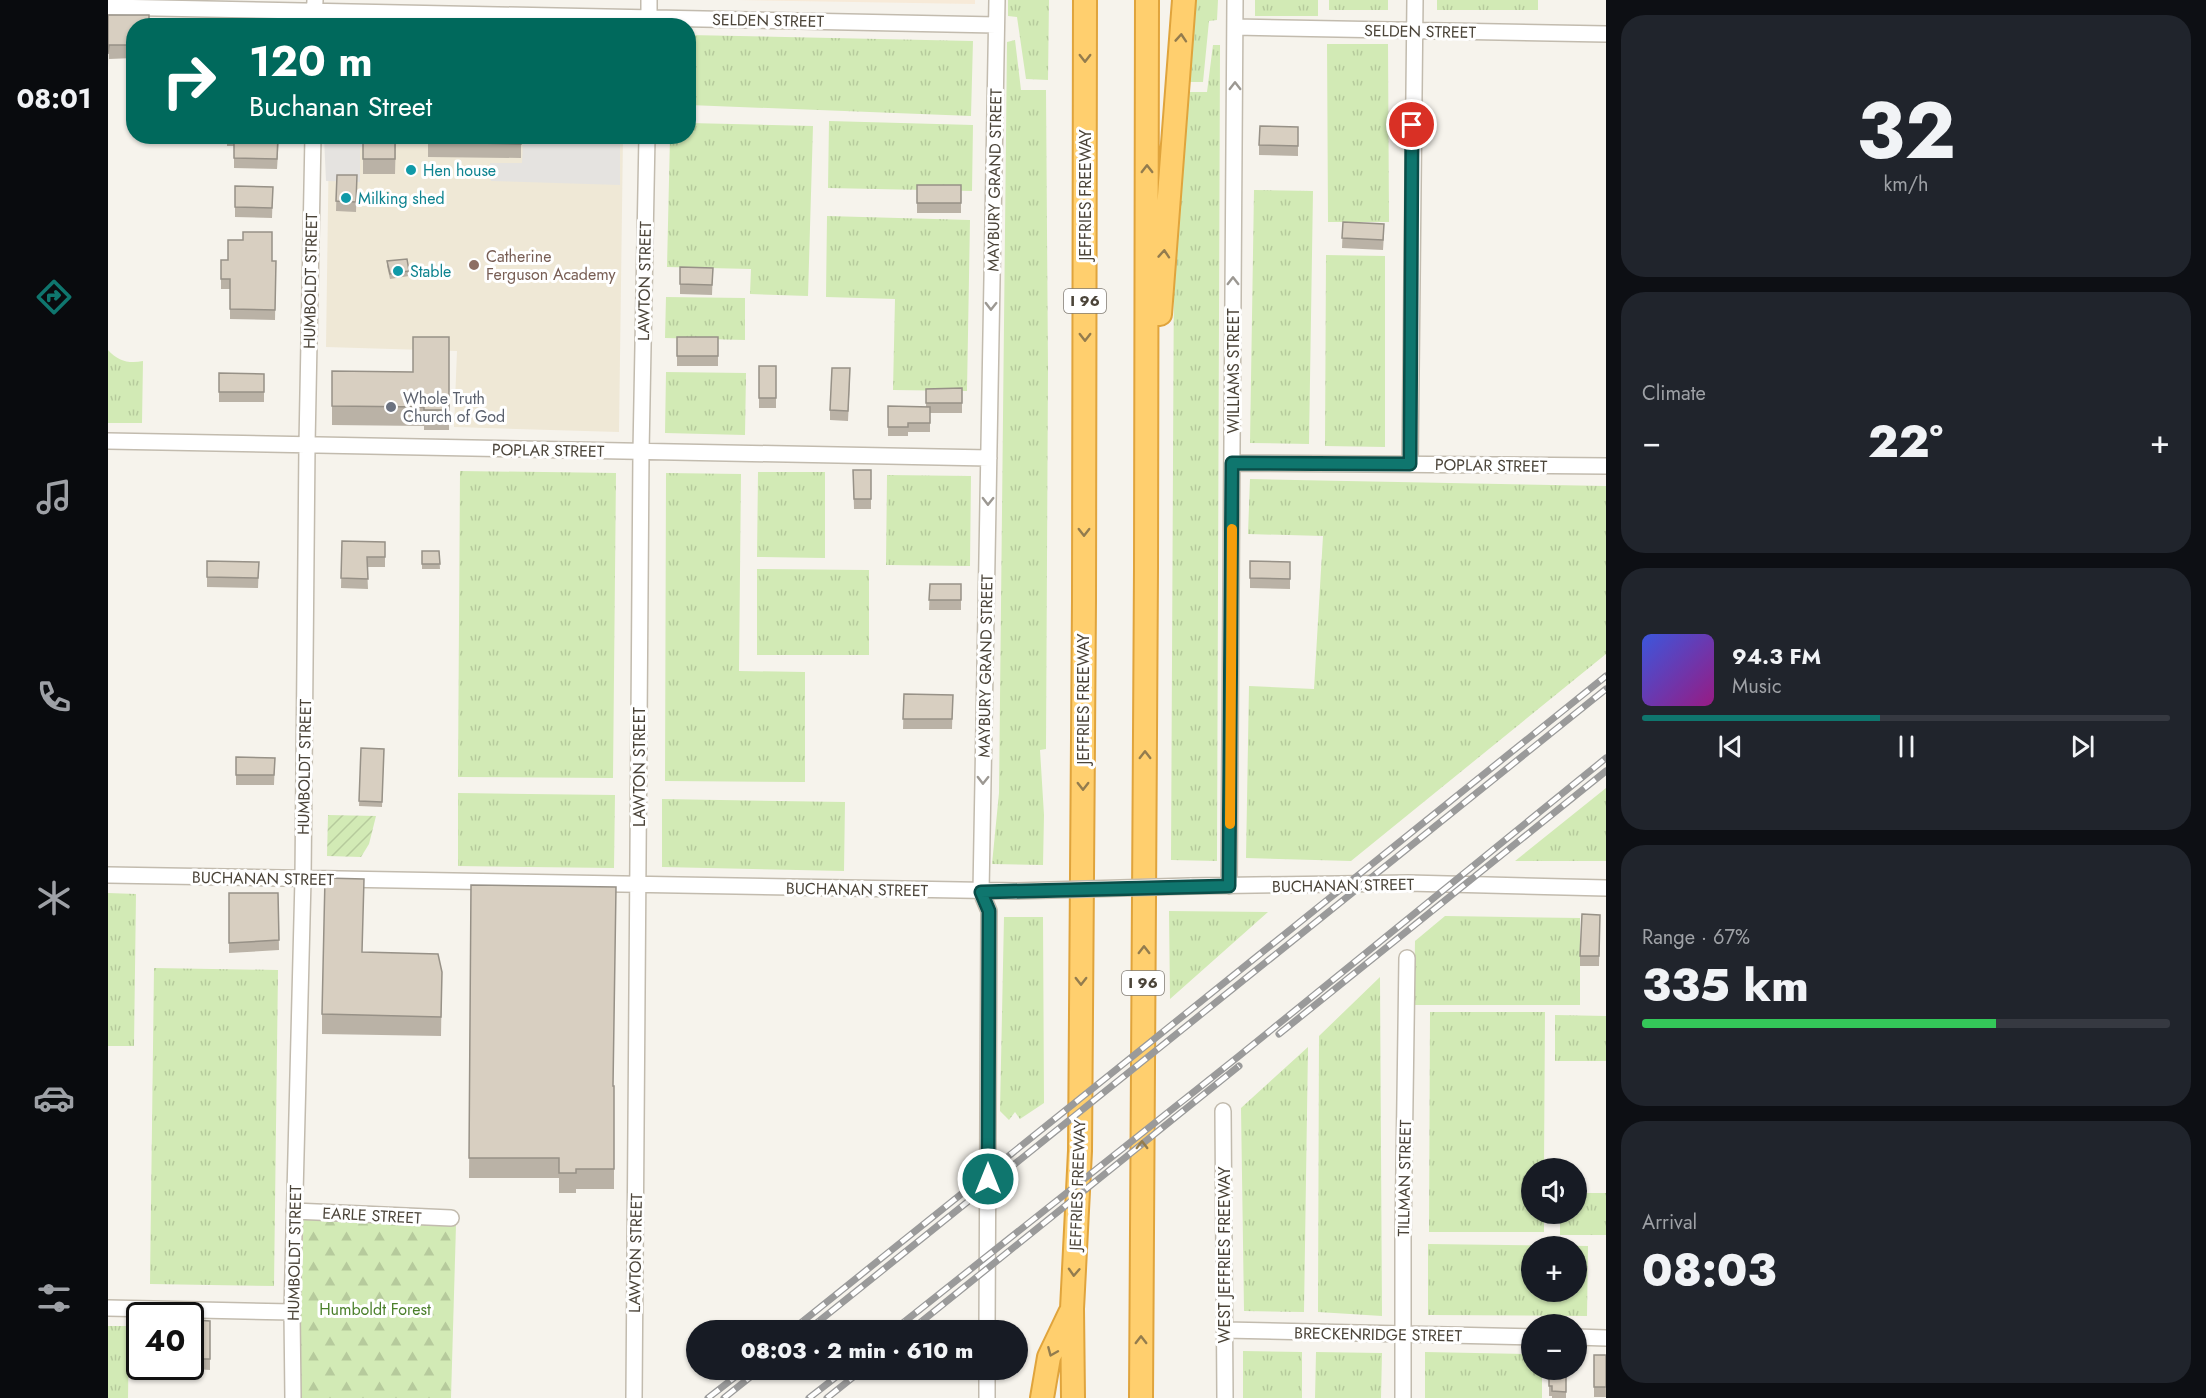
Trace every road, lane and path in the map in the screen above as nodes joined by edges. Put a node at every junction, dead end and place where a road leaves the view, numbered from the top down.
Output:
1 (649, 0) edge
2 (997, 0) edge
3 (1085, 0) edge
4 (1148, 0) edge
5 (1184, 0) edge
6 (1235, 0) edge
7 (1415, 0) edge
8 (108, 7) edge
9 (314, 12) edge
10 (515, 18) edge
11 (649, 18) edge
12 (696, 22) edge
13 (996, 25) junction
14 (1235, 27) junction
15 (1414, 32) junction
16 (1606, 34) edge
17 (313, 144) edge
18 (647, 144) edge
19 (108, 441) edge
20 (307, 445) junction
21 (641, 452) junction
22 (989, 458) junction
23 (1232, 463) junction
24 (1410, 464) junction
25 (1606, 466) edge
26 (1145, 501) junction
27 (108, 875) edge
28 (303, 879) junction
29 (639, 883) junction
30 (1229, 886) junction
31 (1606, 888) edge
32 (981, 892) junction
33 (1407, 958) dead end
34 (1223, 1111) dead end
35 (294, 1211) junction
36 (451, 1218) dead end
37 (108, 1308) edge
38 (1072, 1309) junction
39 (292, 1312) junction
40 (987, 1320) edge
41 (1225, 1330) junction
42 (1404, 1335) junction
43 (1521, 1336) edge
44 (1587, 1337) edge
45 (1606, 1338) edge
46 (987, 1380) edge
47 (293, 1398) edge
48 (634, 1398) edge
49 (987, 1398) edge
50 (1042, 1398) edge
51 (1073, 1398) edge
52 (1141, 1398) edge
53 (1225, 1398) edge
54 (1404, 1398) edge

1 - 11 street
2 - 13 street, MAYBURY GRAND STREET
3 -> 38 highway, JEFFRIES FREEWAY / I 96
26 -> 4 highway, I 96
26 -> 5 highway
6 - 14 street, WILLIAMS STREET
7 - 15 street
8 - 9 street, SELDEN STREET
9 - 10 street, SELDEN STREET
12 - 13 street, SELDEN STREET
13 -> 22 street, MAYBURY GRAND STREET
14 - 15 street, SELDEN STREET
23 -> 14 street, WILLIAMS STREET
15 - 16 street, SELDEN STREET
15 - 24 street
17 - 20 street, HUMBOLDT STREET
18 - 21 street, LAWTON STREET
19 - 20 street, POPLAR STREET
20 - 21 street, POPLAR STREET
20 - 28 street, HUMBOLDT STREET
21 - 22 street, POPLAR STREET
21 - 29 street, LAWTON STREET
22 -> 32 street, MAYBURY GRAND STREET
23 - 24 street, POPLAR STREET
23 - 30 street, WILLIAMS STREET
24 - 25 street, POPLAR STREET
52 -> 26 highway, I 96
27 - 28 street, BUCHANAN STREET
28 - 29 street, BUCHANAN STREET
28 - 35 street, HUMBOLDT STREET
29 - 32 street, BUCHANAN STREET
29 - 48 street, LAWTON STREET
30 - 31 street, BUCHANAN STREET
30 - 32 street, BUCHANAN STREET, bridge
32 - 40 street, MAYBURY GRAND STREET
33 - 42 street, TILLMAN STREET
34 - 41 street, WEST JEFFRIES FREEWAY
35 - 36 street, EARLE STREET
35 - 39 street, HUMBOLDT STREET
37 - 39 street
38 -> 50 highway
38 - 51 highway, JEFFRIES FREEWAY / I 96
39 - 47 street, HUMBOLDT STREET
41 - 42 street, BRECKENRIDGE STREET
41 - 53 street, WEST JEFFRIES FREEWAY
42 - 43 street, BRECKENRIDGE STREET
42 - 54 street, TILLMAN STREET
44 - 45 street
46 - 49 street

